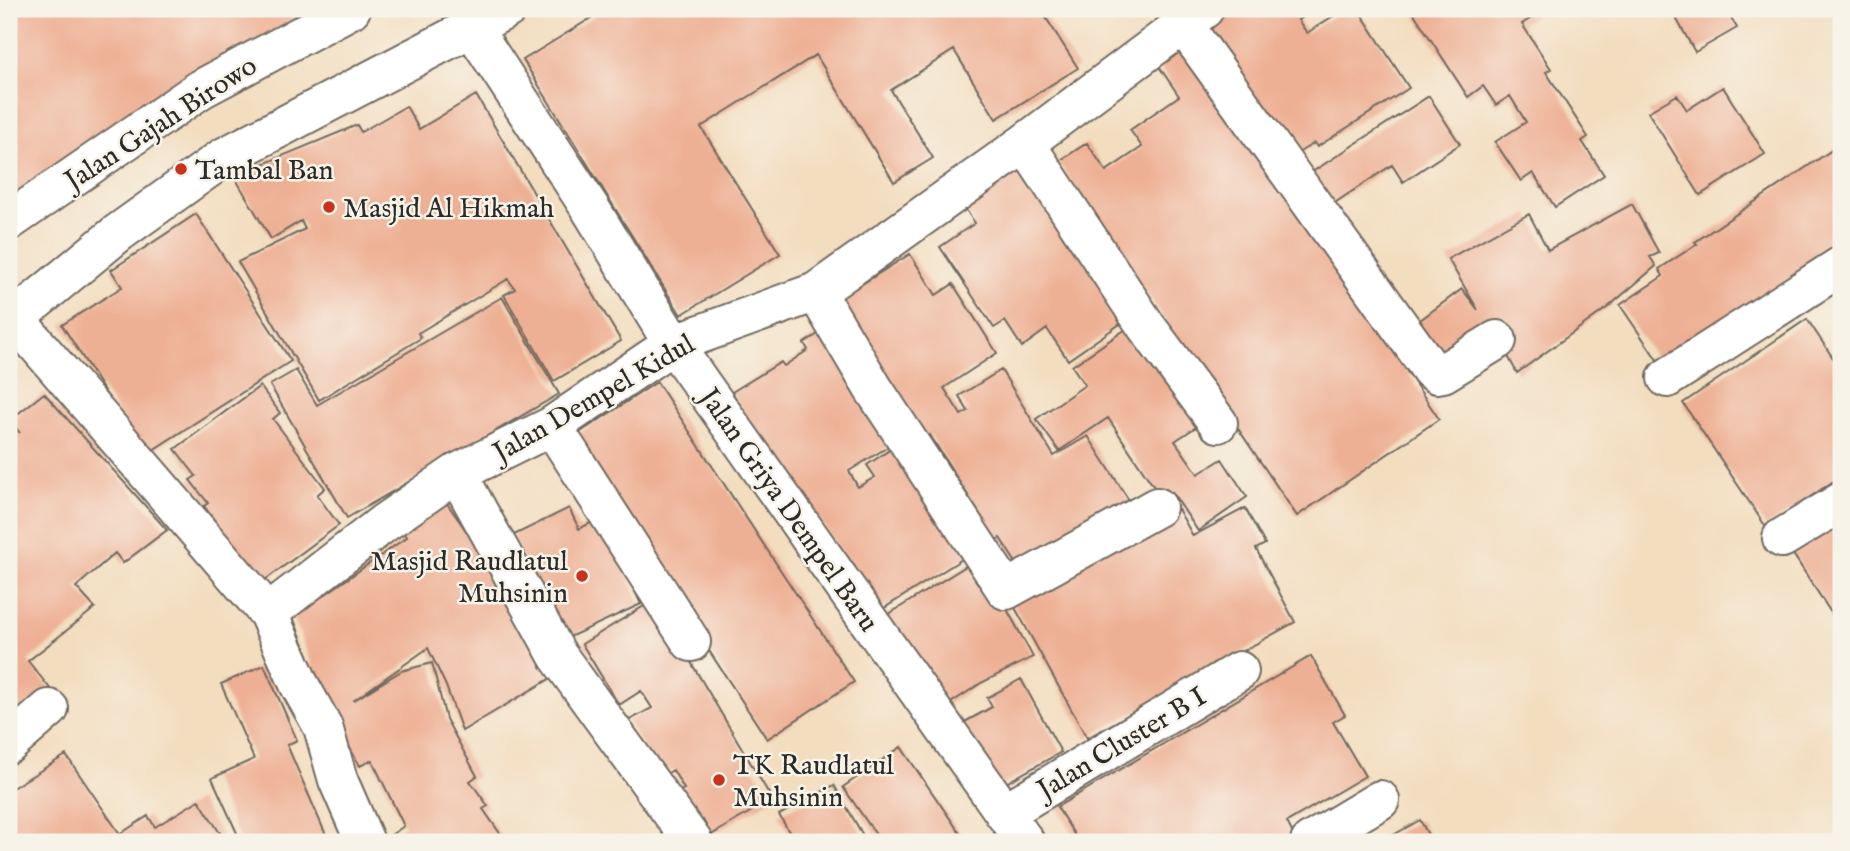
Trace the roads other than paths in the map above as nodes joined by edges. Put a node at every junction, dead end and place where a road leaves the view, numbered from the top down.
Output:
1 (351, 9) edge
2 (507, 9) edge
3 (1193, 16) edge
4 (472, 29) junction
5 (1025, 143) junction
6 (9, 221) edge
7 (1841, 266) edge
8 (816, 292) junction
9 (11, 321) edge
10 (1497, 340) dead end
11 (673, 344) junction
12 (1667, 378) dead end
13 (1218, 423) dead end
14 (552, 426) junction
15 (457, 473) junction
16 (1841, 502) edge
17 (1157, 507) dead end
18 (1782, 538) dead end
19 (268, 614) junction
20 (691, 642) dead end
21 (1239, 671) dead end
22 (49, 709) dead end
23 (9, 744) edge
24 (1380, 800) dead end
25 (1015, 827) edge
26 (365, 842) edge
27 (693, 842) edge
28 (1310, 842) edge

1 - 6 street, Jalan Gajah Birowo
2 - 4 street
3 - 5 street, Jalan Dempel Kidul
3 - 10 street
4 - 9 street
4 - 11 street, Jalan Griya Dempel Baru
5 - 8 street, Jalan Dempel Kidul
5 - 13 street
7 - 12 street
8 - 11 street, Jalan Dempel Kidul
8 - 17 street
9 - 19 street
11 - 14 street, Jalan Dempel Kidul
11 - 25 street, Jalan Griya Dempel Baru
14 - 15 street, Jalan Dempel Kidul
14 - 20 street
15 - 19 street, Jalan Dempel Kidul
15 - 27 street
16 - 18 street
19 - 26 street
21 - 25 street, Jalan Cluster B I
22 - 23 street
24 - 28 street

